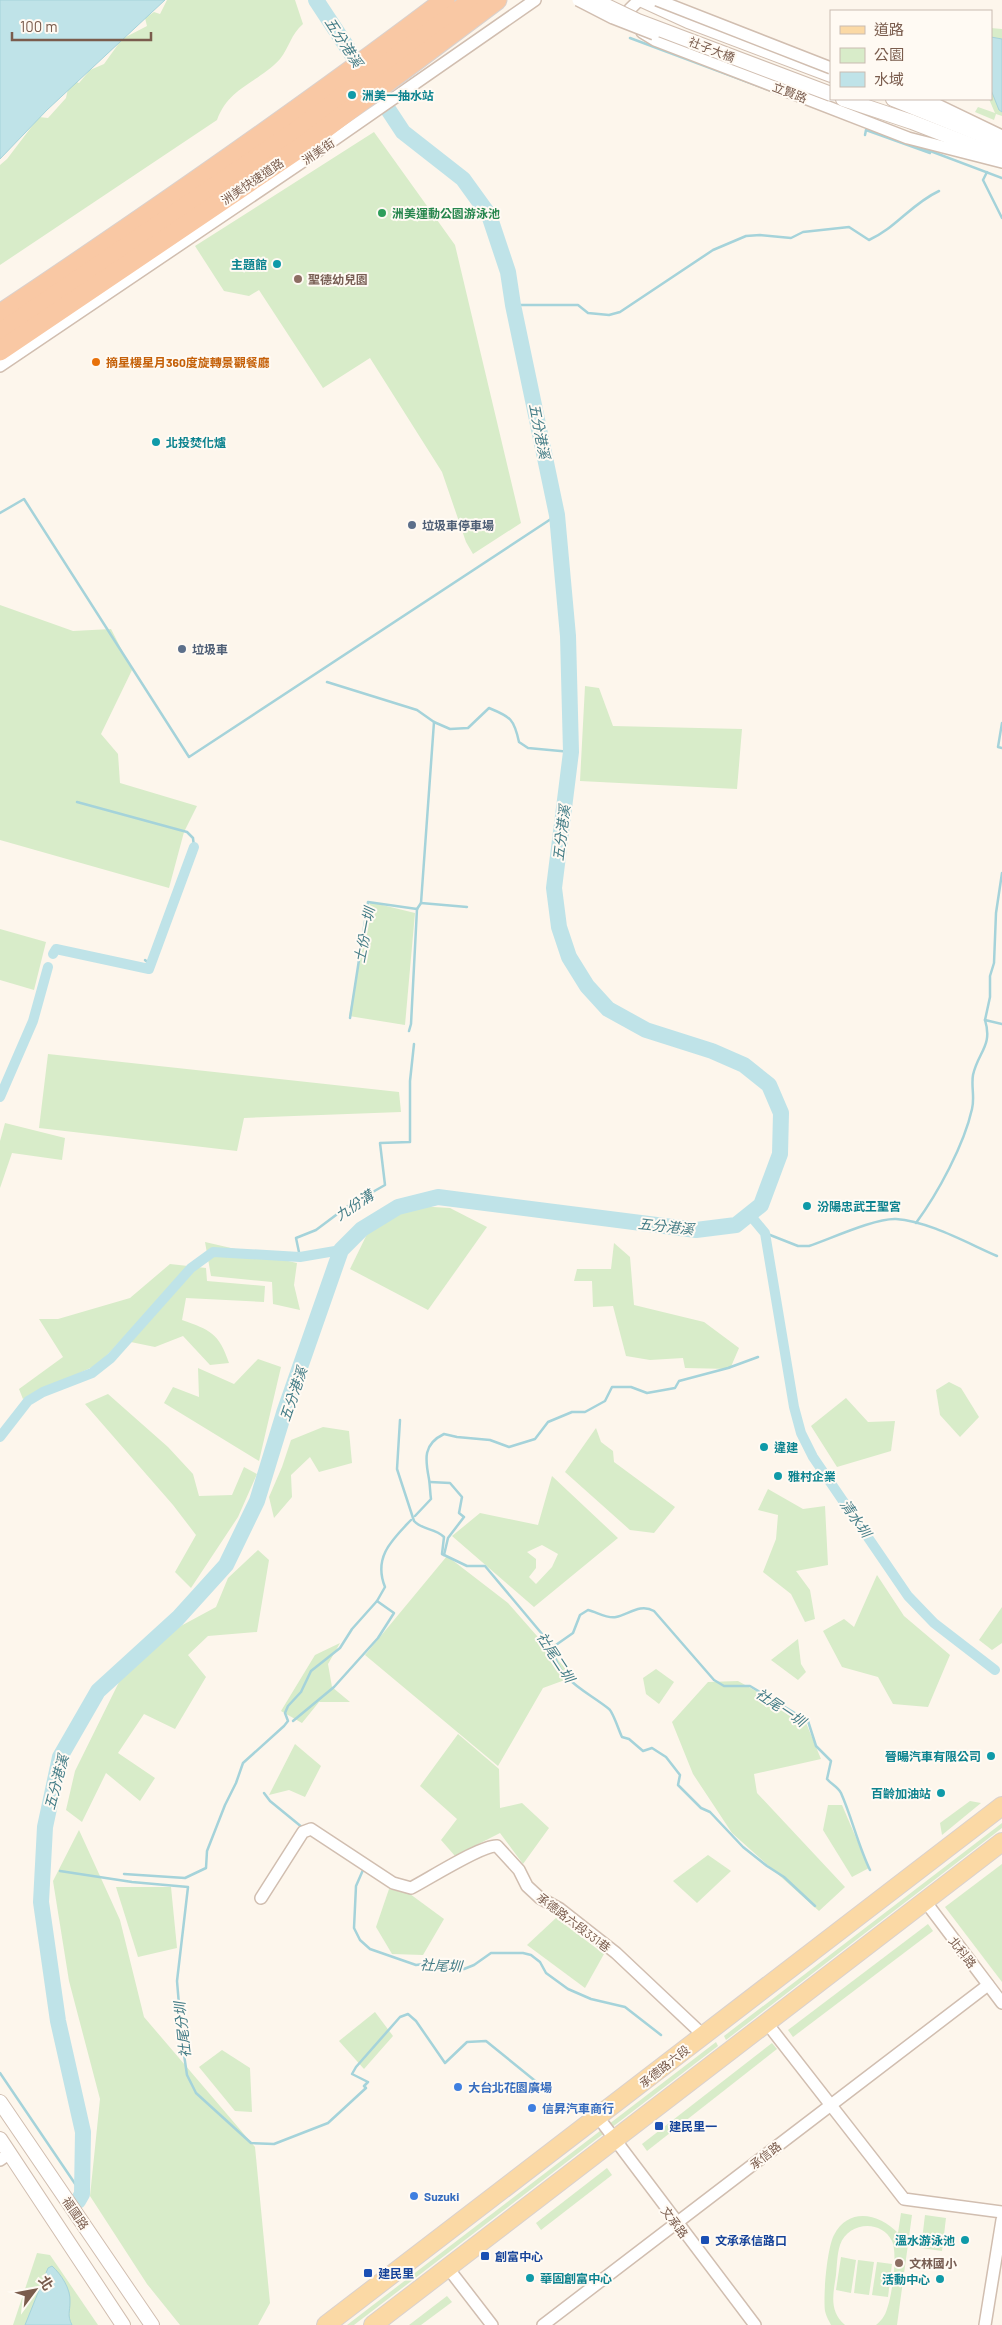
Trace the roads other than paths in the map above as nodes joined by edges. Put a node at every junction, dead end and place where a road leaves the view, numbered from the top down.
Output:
1 (445, 0) edge
2 (473, 0) edge
3 (497, 0) edge
4 (534, 0) edge
5 (578, 0) edge
6 (586, 0) edge
7 (594, 0) edge
8 (641, 0) edge
9 (658, 0) edge
10 (626, 22) junction
11 (830, 62) edge
12 (830, 68) edge
13 (830, 75) edge
14 (830, 95) edge
15 (830, 95) edge
16 (847, 100) edge
17 (906, 100) edge
18 (918, 101) edge
19 (1002, 136) edge
20 (1002, 143) edge
21 (1002, 157) edge
22 (1002, 162) edge
23 (0, 314) edge
24 (0, 333) edge
25 (0, 351) edge
26 (0, 366) edge
27 (1002, 1806) edge
28 (1002, 1842) edge
29 (261, 1898) dead end
30 (925, 1902) junction
31 (988, 1985) junction
32 (1002, 2003) edge
33 (766, 2022) junction
34 (703, 2035) junction
35 (0, 2102) edge
36 (830, 2104) junction
37 (598, 2117) junction
38 (0, 2139) edge
39 (614, 2139) junction
40 (5, 2157) edge
41 (1002, 2212) edge
42 (1002, 2220) edge
43 (677, 2223) junction
44 (448, 2268) junction
45 (123, 2325) edge
46 (152, 2325) edge
47 (326, 2325) edge
48 (373, 2325) edge
49 (492, 2325) edge
50 (543, 2325) edge
51 (755, 2325) edge
52 (985, 2325) edge

1 - 23 highway
2 - 24 highway
3 - 25 highway, 洲美快速道路
4 - 26 street, 洲美街
5 - 14 street, bridge
6 - 10 street, 立賢路
7 - 15 street, 社子大橋, bridge
8 - 10 street
8 - 11 street
8 - 13 street, 社子大橋
9 - 12 street, bridge
10 - 22 street, 立賢路
16 - 21 street
17 - 18 street
18 - 19 street
18 - 20 street
27 - 34 main road, 承德路六段
28 - 30 main road
29 - 34 street, 承德路六段331巷
30 - 31 street, 北科路
30 - 33 main road
31 - 32 street, 北科路
31 - 36 street, 承信路
33 - 36 street
33 - 39 main road
34 - 37 main road, 承德路六段
35 - 46 street, 福國路
36 - 41 street
36 - 43 street, 承信路
37 - 39 street, 文承路
37 - 47 main road, 承德路六段
38 - 40 street, 福國路
39 - 43 street, 文承路
39 - 44 main road
40 - 45 street, 福國路
42 - 52 street
43 - 50 street, 承信路
43 - 51 street, 文承路
44 - 48 main road
44 - 49 street

